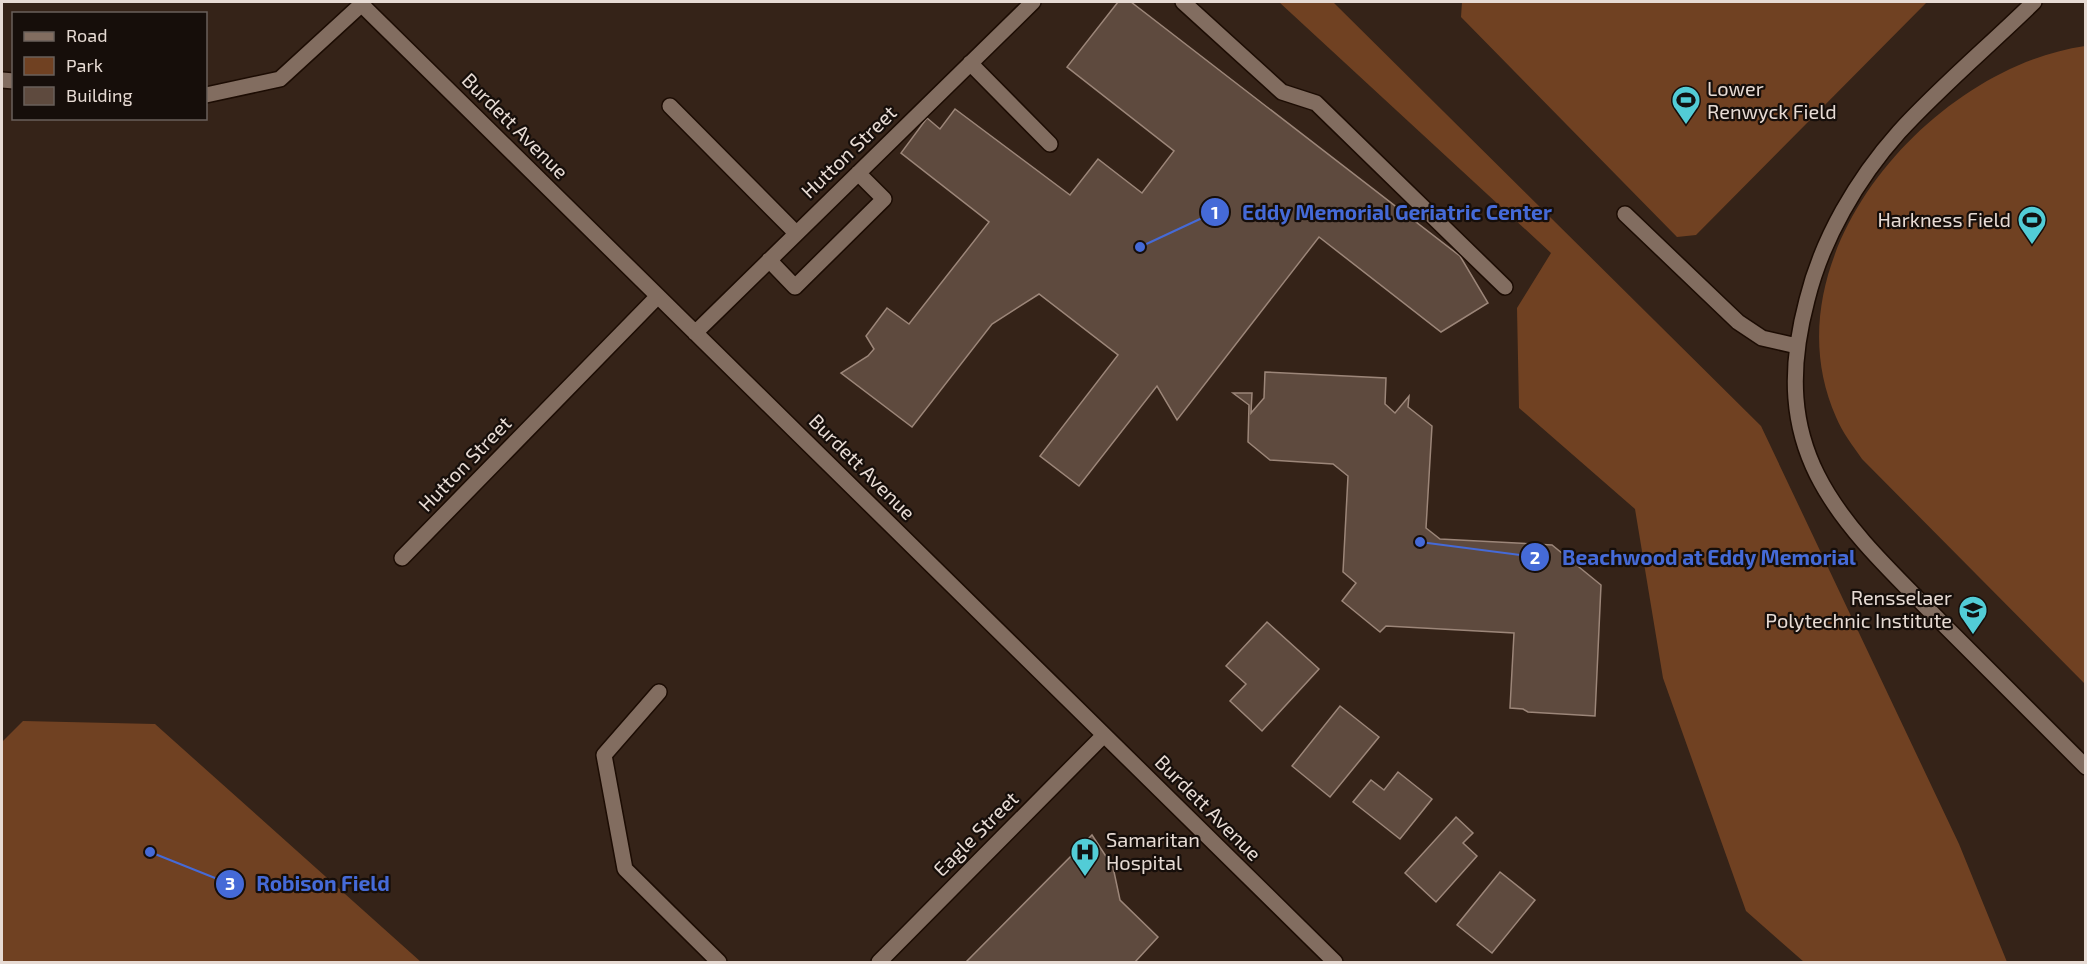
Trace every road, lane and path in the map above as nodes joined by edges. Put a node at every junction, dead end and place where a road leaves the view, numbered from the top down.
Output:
1 (361, 2) edge
2 (1033, 2) edge
3 (1184, 2) edge
4 (2034, 2) edge
5 (970, 63) junction
6 (207, 95) edge
7 (670, 106) dead end
8 (1050, 144) dead end
9 (858, 173) junction
10 (1624, 214) dead end
11 (796, 233) junction
12 (769, 261) junction
13 (1505, 287) dead end
14 (658, 296) junction
15 (695, 333) junction
16 (1797, 346) junction
17 (402, 558) dead end
18 (658, 692) dead end
19 (1104, 735) junction
20 (2085, 767) edge
21 (719, 963) edge
22 (879, 963) edge
23 (1335, 963) edge

1 - 6 street
1 - 14 street, Burdett Avenue
2 - 5 street, Hutton Street
3 - 13 street
4 - 16 street
5 - 8 street
5 - 9 street, Hutton Street
7 - 11 street
9 - 11 street, Hutton Street
9 - 12 street
10 - 16 street
11 - 12 street, Hutton Street
12 - 15 street, Hutton Street
14 - 15 street, Burdett Avenue
14 - 17 street, Hutton Street
15 - 19 street, Burdett Avenue
16 - 20 street
18 - 21 street
19 - 22 street, Eagle Street
19 - 23 street, Burdett Avenue

